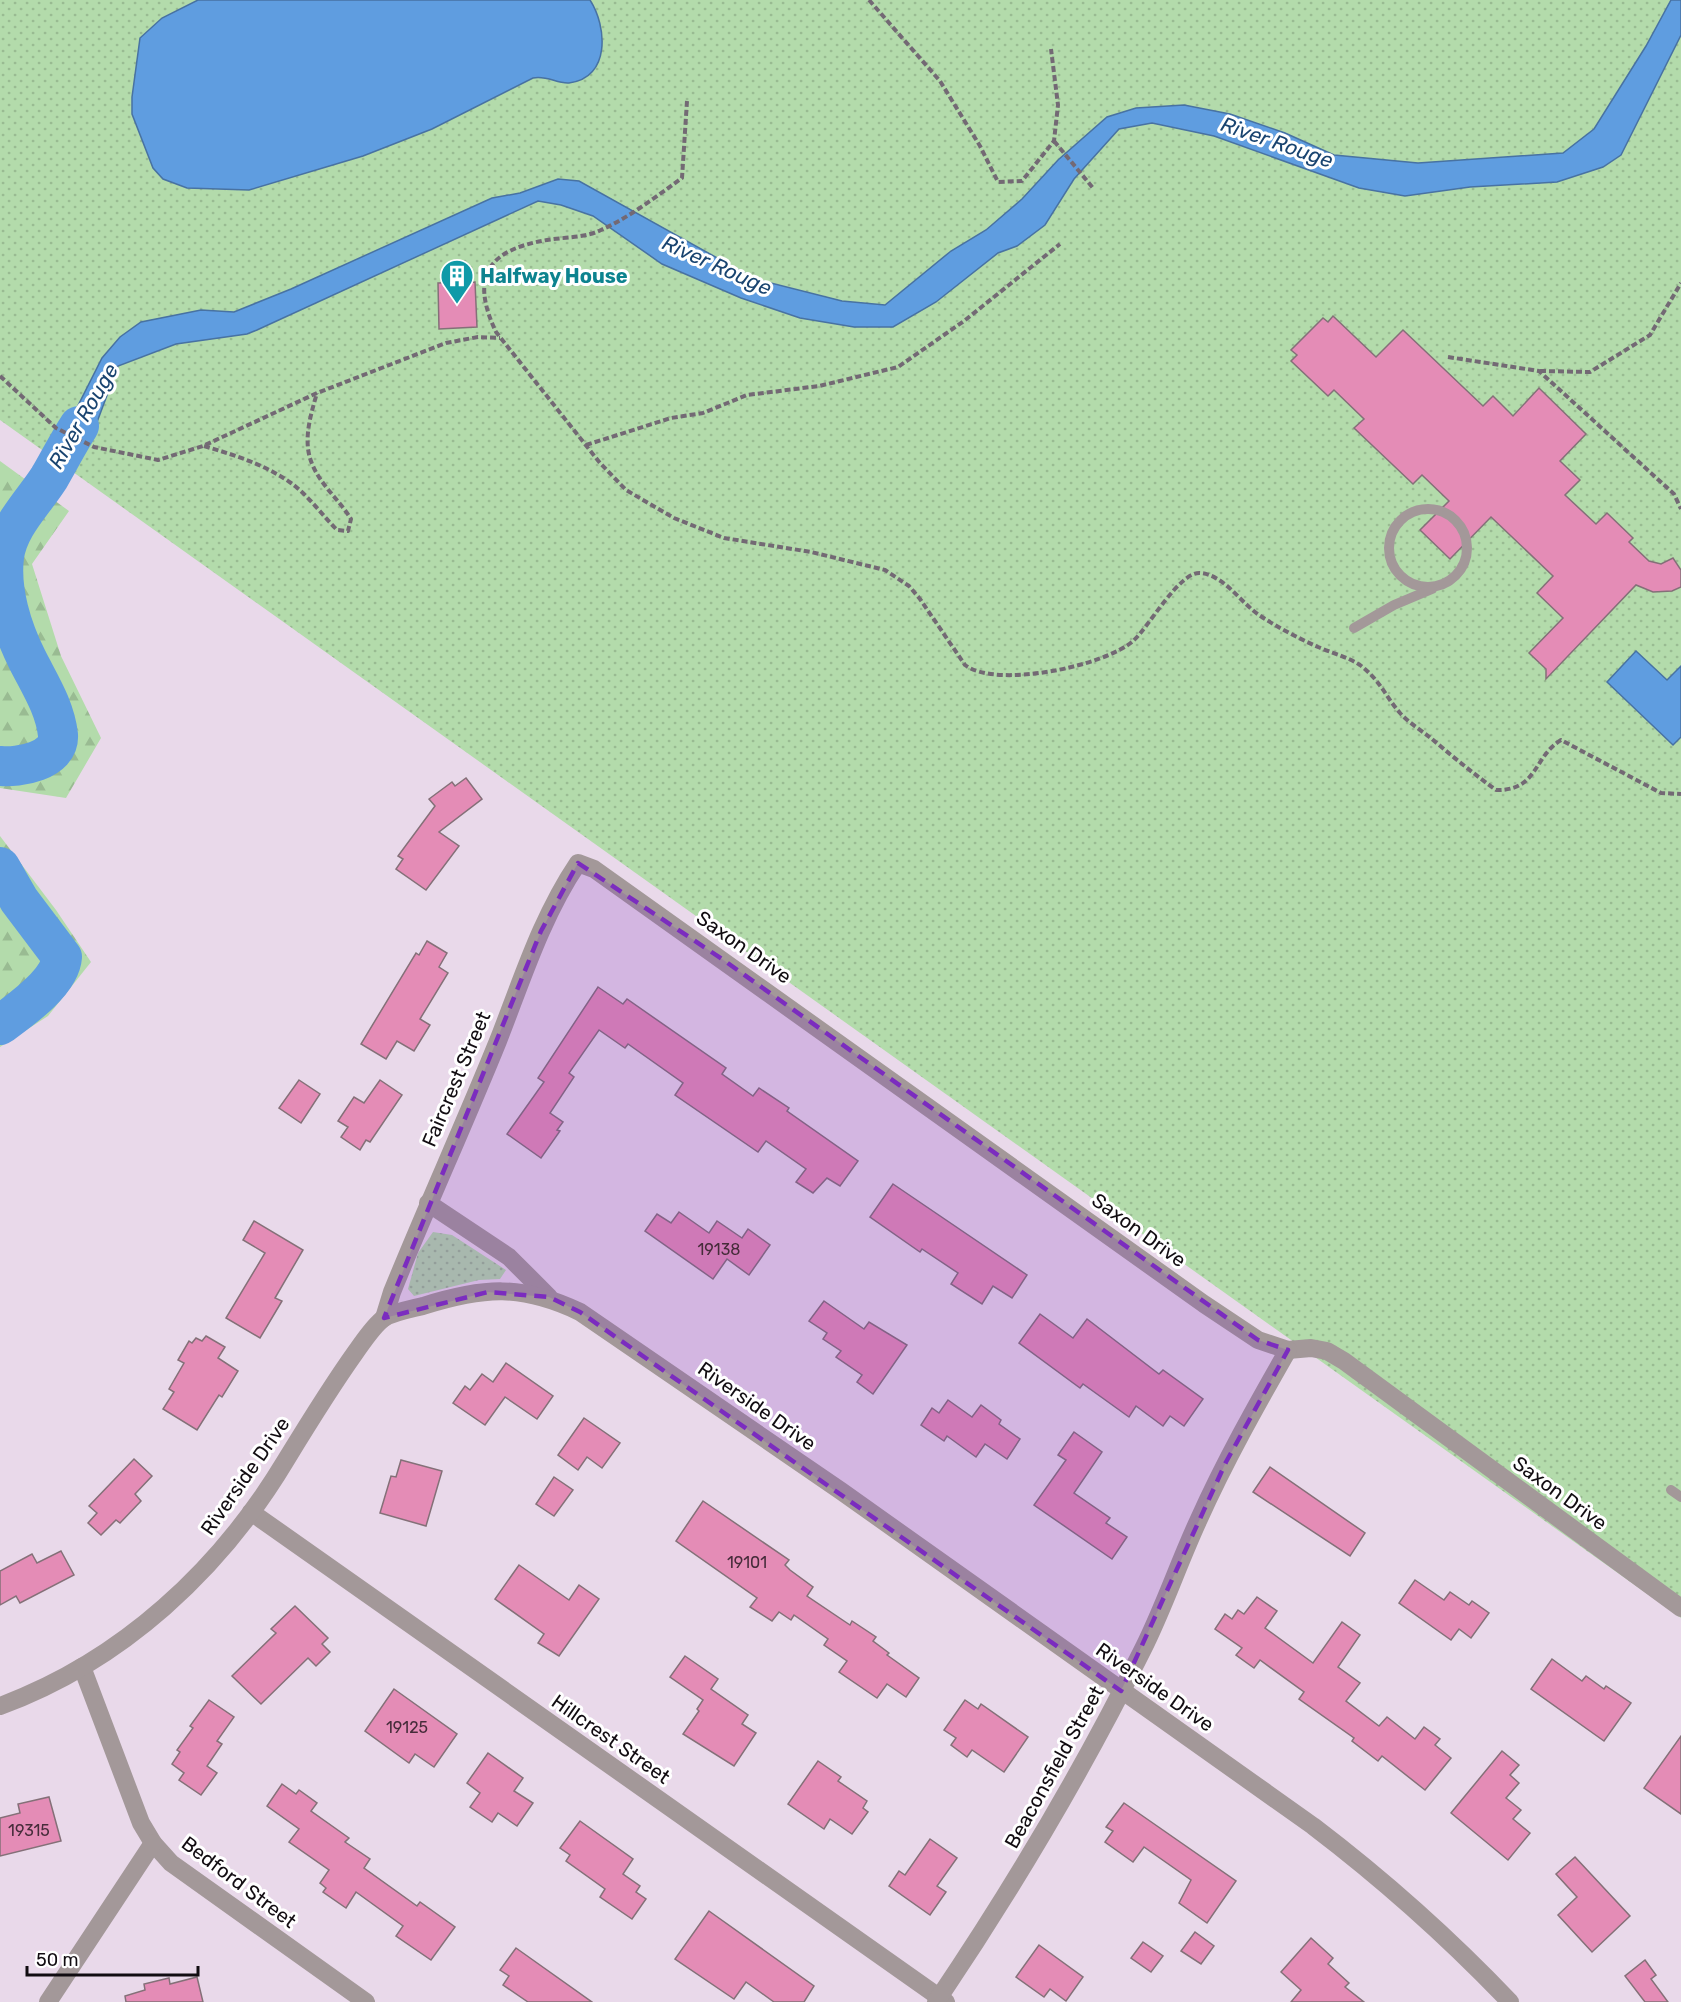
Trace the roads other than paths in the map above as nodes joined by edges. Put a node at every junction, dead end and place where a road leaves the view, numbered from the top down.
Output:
1 (1435, 587) junction
2 (1354, 628) dead end
3 (578, 863) joint
4 (428, 1203) junction
5 (549, 1297) junction
6 (384, 1318) junction
7 (1288, 1350) junction
8 (1671, 1490) dead end
9 (1681, 1497) edge
10 (251, 1512) junction
11 (1681, 1608) edge
12 (82, 1667) junction
13 (1121, 1691) junction
14 (0, 1706) edge
15 (153, 1843) junction
16 (940, 2000) edge
17 (48, 2002) edge
18 (366, 2002) edge
19 (1510, 2002) edge

1 - 1 lane
1 - 2 lane
3 - 4 street, Faircrest Street
3 - 7 street, Saxon Drive
4 - 5 street
4 - 6 street, Faircrest Street
5 - 6 street, Riverside Drive
5 - 13 street, Riverside Drive
6 - 10 street, Riverside Drive
7 - 11 street, Saxon Drive
7 - 13 street, Beaconsfield Street
8 - 9 lane
10 - 12 street, Riverside Drive
10 - 16 street, Hillcrest Street
12 - 14 street, Riverside Drive
12 - 15 street, Bedford Street
13 - 16 street, Beaconsfield Street
13 - 19 street, Riverside Drive
15 - 17 street
15 - 18 street, Bedford Street

